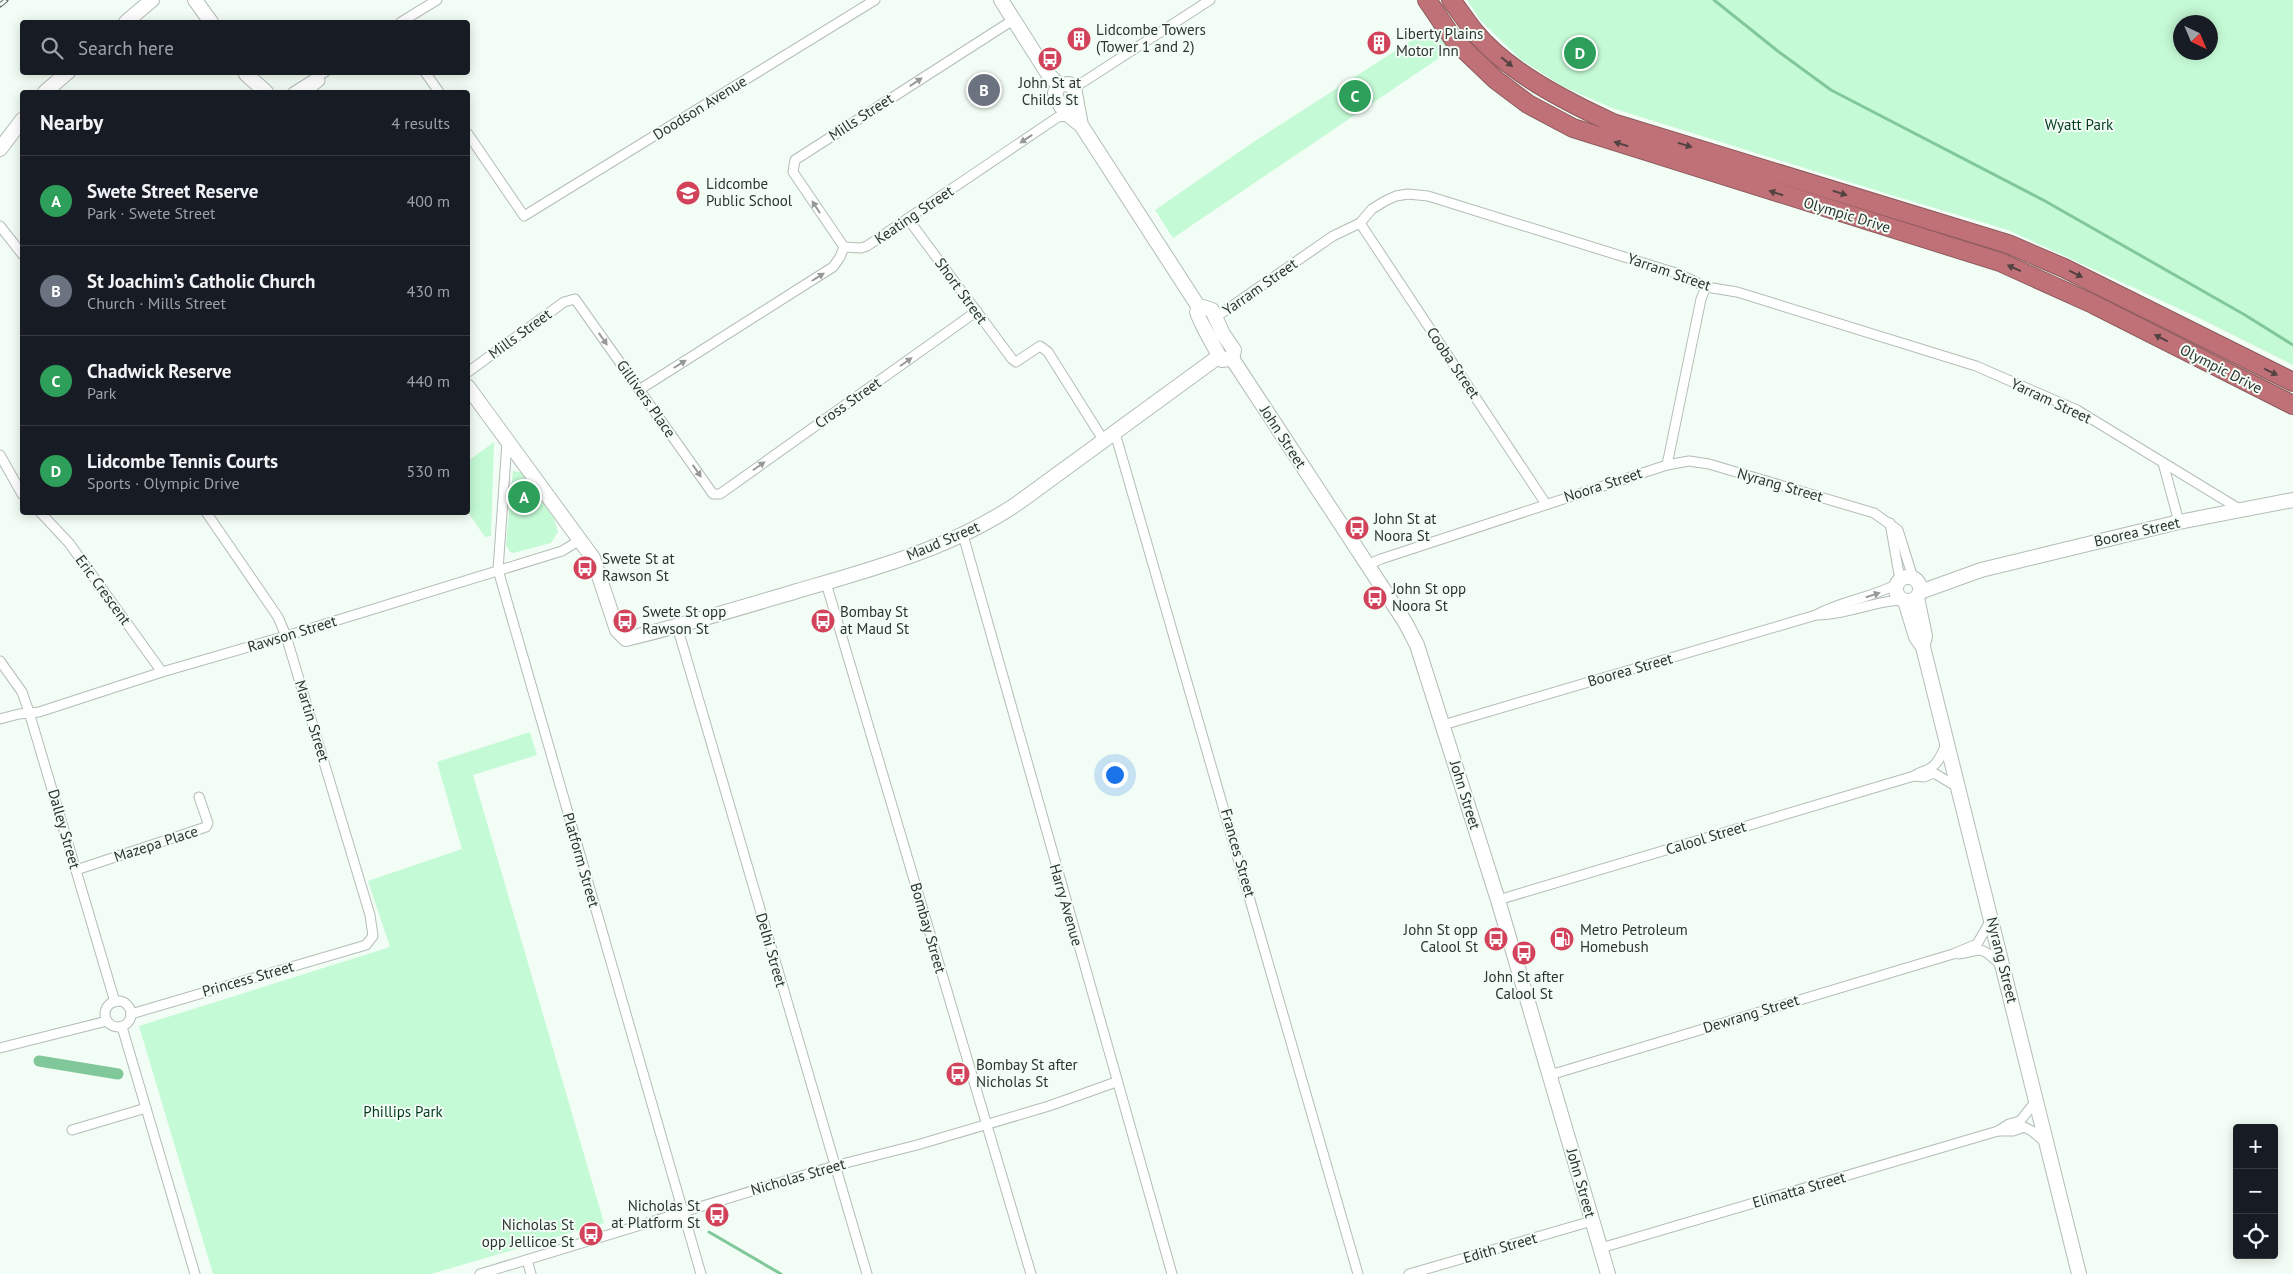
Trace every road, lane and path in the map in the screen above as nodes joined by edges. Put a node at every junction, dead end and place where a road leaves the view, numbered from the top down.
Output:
1 (148, 0) edge
2 (152, 0) edge
3 (195, 0) edge
4 (437, 0) edge
5 (875, 0) edge
6 (1001, 0) edge
7 (1210, 0) edge
8 (1427, 0) edge
9 (1452, 0) edge
10 (139, 11) junction
11 (128, 20) edge
12 (210, 20) edge
13 (404, 20) edge
14 (1013, 20) junction
15 (65, 75) edge
16 (247, 75) edge
17 (248, 75) edge
18 (321, 75) edge
19 (326, 75) edge
20 (427, 75) edge
21 (1059, 85) junction
22 (47, 90) edge
23 (255, 90) edge
24 (264, 90) edge
25 (296, 90) edge
26 (309, 90) edge
27 (437, 90) edge
28 (1075, 93) junction
29 (1059, 102) junction
30 (20, 113) edge
31 (1068, 116) junction
32 (20, 123) edge
33 (1081, 125) junction
34 (0, 132) edge
35 (470, 137) edge
36 (0, 149) edge
37 (908, 219) junction
38 (1360, 223) junction
39 (0, 226) edge
40 (844, 247) junction
41 (20, 251) edge
42 (1706, 287) junction
43 (575, 299) joint
44 (1200, 309) junction
45 (977, 311) junction
46 (1216, 317) junction
47 (1225, 357) junction
48 (1014, 361) joint
49 (470, 371) edge
50 (2293, 382) edge
51 (470, 390) edge
52 (639, 390) junction
53 (2293, 405) edge
54 (1109, 437) junction
55 (507, 442) junction
56 (0, 455) edge
57 (2163, 464) junction
58 (1668, 465) junction
59 (20, 490) edge
60 (720, 494) joint
61 (2293, 500) edge
62 (1546, 504) junction
63 (2241, 510) junction
64 (43, 515) edge
65 (208, 515) edge
66 (2179, 522) junction
67 (1890, 523) junction
68 (962, 535) junction
69 (580, 540) junction
70 (1367, 565) junction
71 (498, 570) junction
72 (826, 583) junction
73 (1909, 589) junction
74 (1816, 615) junction
75 (677, 626) junction
76 (286, 636) junction
77 (0, 661) edge
78 (162, 672) junction
79 (29, 712) junction
80 (0, 719) edge
81 (1444, 725) junction
82 (1947, 742) junction
83 (1914, 776) junction
84 (1959, 788) junction
85 (199, 797) dead end
86 (76, 870) junction
87 (1498, 900) junction
88 (1992, 919) junction
89 (366, 945) joint
90 (1953, 954) junction
91 (2004, 968) junction
92 (115, 1002) junction
93 (131, 1014) junction
94 (107, 1021) junction
95 (122, 1027) junction
96 (0, 1048) edge
97 (1550, 1075) junction
98 (1116, 1082) junction
99 (2036, 1101) junction
100 (146, 1108) junction
101 (986, 1124) junction
102 (72, 1130) dead end
103 (1998, 1131) junction
104 (2046, 1143) junction
105 (834, 1166) junction
106 (683, 1211) junction
107 (1592, 1221) junction
108 (1601, 1248) junction
109 (527, 1260) junction
110 (195, 1274) edge
111 (480, 1274) edge
112 (531, 1274) edge
113 (701, 1274) edge
114 (867, 1274) edge
115 (1030, 1274) edge
116 (1172, 1274) edge
117 (1358, 1274) edge
118 (1409, 1274) edge
119 (1608, 1274) edge
120 (2079, 1274) edge

1 - 10 street
2 - 10 street
3 - 12 street
4 - 13 street
5 - 35 street, Doodson Avenue
6 - 14 street
7 - 28 street
53 -> 8 highway, Olympic Drive
9 -> 50 highway, Olympic Drive
10 - 11 street
14 - 21 street
40 -> 14 street, Mills Street
15 - 22 street
16 - 23 street
17 - 24 street
18 - 25 street
19 - 26 street
20 - 27 street
21 - 28 street
21 - 29 street
28 - 29 street
28 - 33 street
29 - 31 street
30 - 34 street
31 - 33 street
31 -> 37 street, Keating Street
32 - 36 street
33 - 44 street
37 - 40 street, Keating Street
37 - 45 street, Short Street
38 - 42 street, Yarram Street
38 - 46 street, Yarram Street
38 - 62 street, Cooba Street
39 - 41 street
52 -> 40 street
42 - 57 street, Yarram Street
42 - 58 street
43 - 49 street, Mills Street
43 -> 52 street, Gillivers Place
44 - 46 street
44 - 47 street
45 - 48 street, Short Street
60 -> 45 street, Cross Street
46 - 47 street
47 - 54 street, Maud Street
47 - 70 street, John Street
48 - 54 street, Frances Street
51 - 55 street
52 -> 60 street, Gillivers Place
54 - 68 street, Maud Street
54 - 117 street, Frances Street
55 - 69 street
55 - 71 street, Platform Street
56 - 59 street
57 - 63 street, Yarram Street
57 - 66 street
58 - 62 street, Noora Street
58 - 67 street, Nyrang Street
61 - 63 street, Boorea Street
62 - 70 street, Noora Street
63 - 66 street, Boorea Street
64 - 78 street, Eric Crescent
65 - 76 street, Martin Street
66 - 73 street, Boorea Street
67 - 73 street, Nyrang Street
67 - 73 street, Nyrang Street
68 - 72 street, Maud Street
68 - 98 street, Harry Avenue
69 - 71 street, Rawson Street
69 - 75 street, Maud Street
70 - 81 street, John Street
71 - 76 street, Rawson Street
71 - 106 street, Platform Street
72 - 75 street, Maud Street
72 - 101 street, Bombay Street
74 -> 73 street, Boorea Street
73 - 74 street, Boorea Street
73 - 82 street, Nyrang Street
74 - 81 street, Boorea Street
75 - 105 street, Delhi Street
76 - 78 street, Rawson Street
76 - 89 street, Martin Street
77 - 79 street, Dalley Street
78 - 79 street, Rawson Street
79 - 80 street, Rawson Street
79 - 86 street, Dalley Street
81 - 87 street, John Street
82 - 83 street, Calool Street
82 - 84 street, Nyrang Street
83 - 84 street, Calool Street
83 - 87 street, Calool Street
84 - 88 street, Nyrang Street
85 - 86 street, Mazepa Place
86 - 92 street, Dalley Street
87 - 97 street, John Street
88 - 90 street, Dewrang Street
88 - 91 street, Nyrang Street
89 - 93 street, Princess Street
90 - 91 street, Dewrang Street
90 - 97 street, Dewrang Street
91 - 99 street, Nyrang Street
92 - 93 street
92 - 94 street
93 - 95 street
94 - 95 street
94 - 96 street
95 - 100 street
97 - 107 street, John Street
98 - 101 street, Nicholas Street
98 - 116 street, Harry Avenue
99 - 103 street, Elimatta Street
99 - 104 street, Nyrang Street
100 - 102 street
100 - 110 street
101 - 105 street, Nicholas Street
101 - 115 street, Bombay Street
103 - 104 street, Elimatta Street
103 - 108 street, Elimatta Street
104 - 120 street, Nyrang Street
105 - 106 street, Nicholas Street
105 - 114 street, Delhi Street
106 - 109 street, Nicholas Street
106 - 113 street, Platform Street
107 - 108 street, John Street
107 - 118 street, Edith Street
108 - 119 street, John Street
109 - 111 street, Nicholas Street
109 - 112 street

